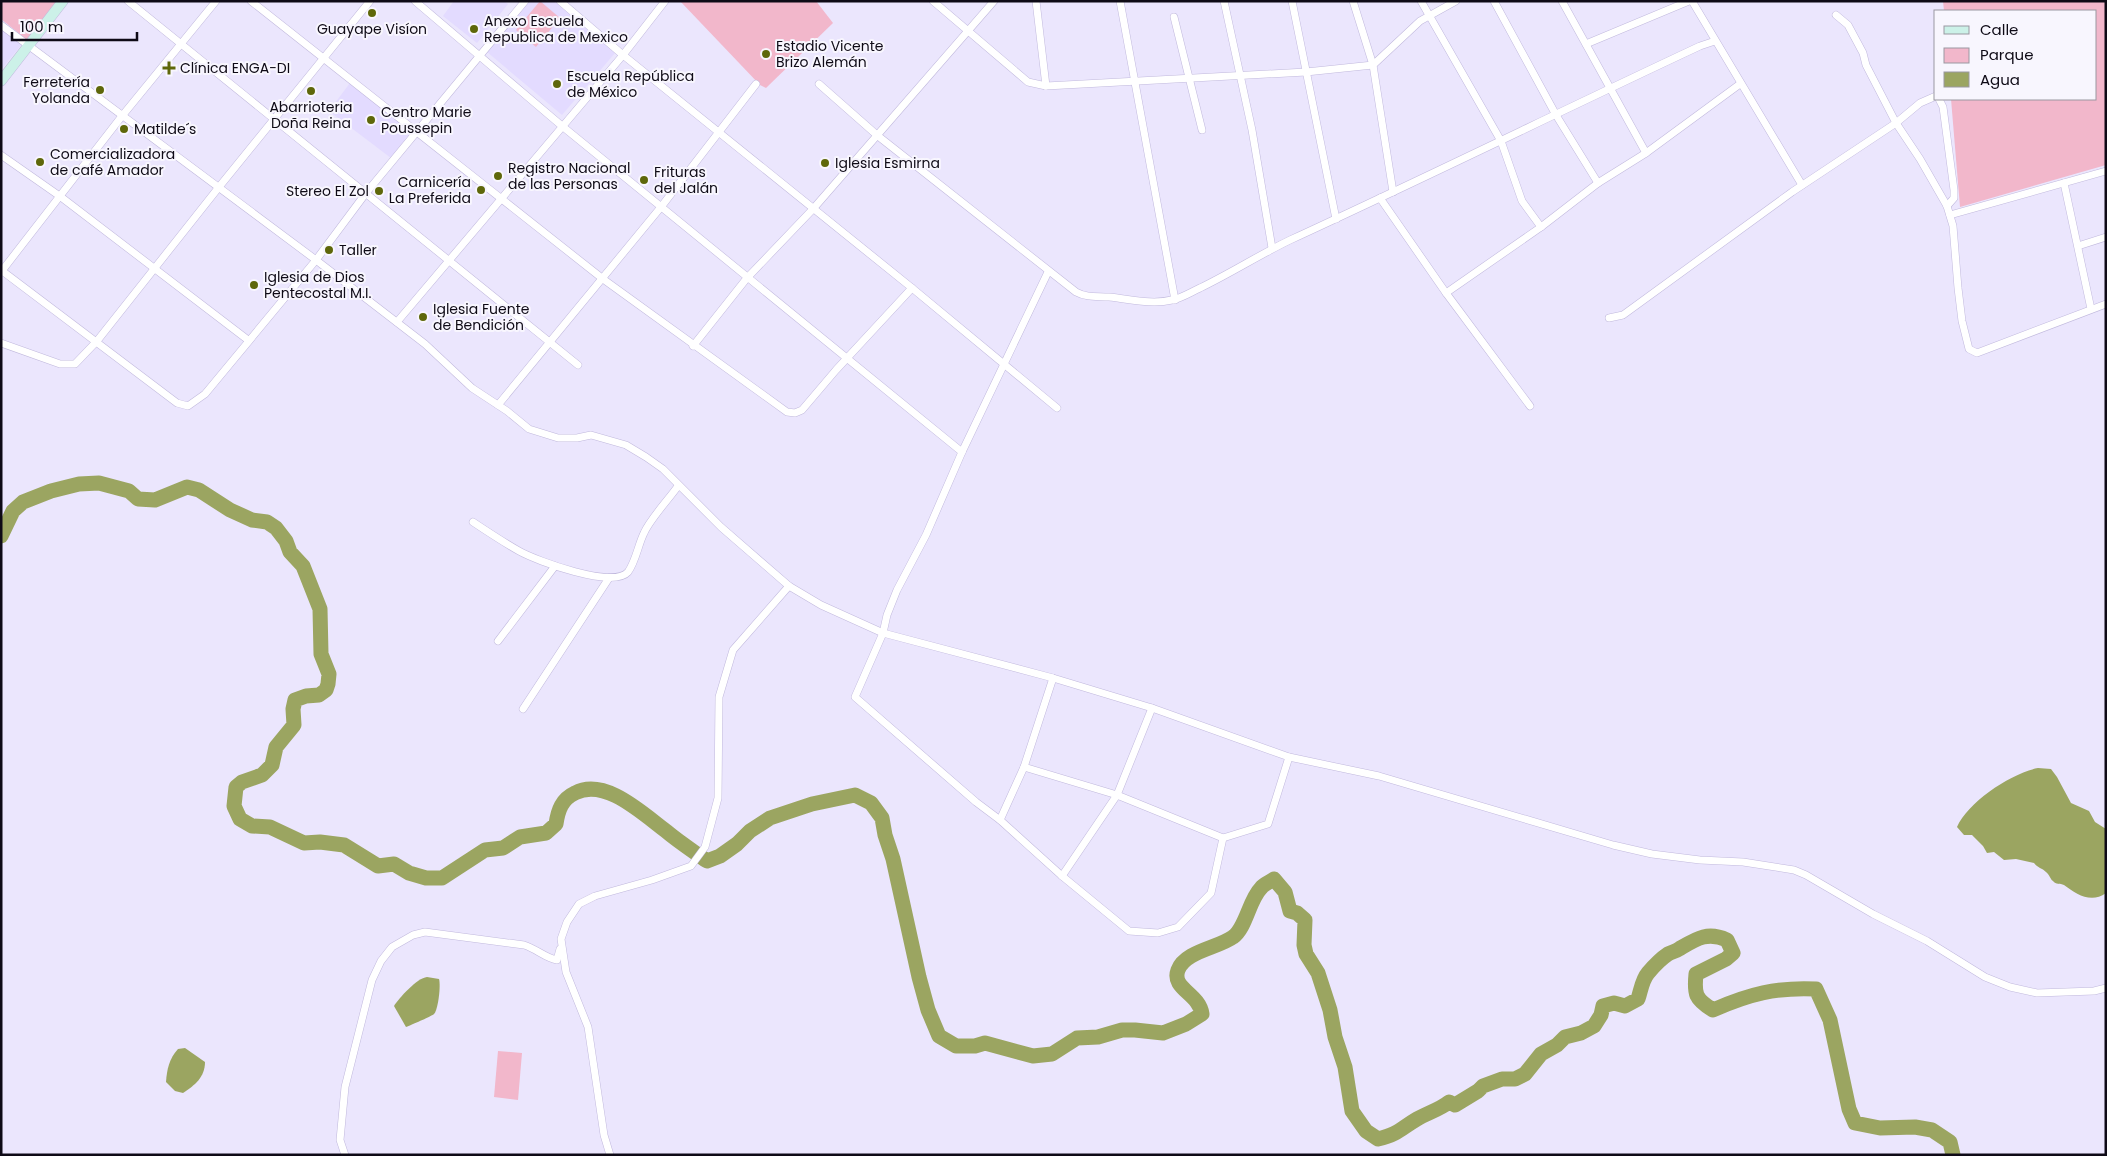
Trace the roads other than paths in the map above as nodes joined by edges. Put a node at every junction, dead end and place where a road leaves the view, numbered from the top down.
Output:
1 (63, 1) edge
2 (128, 1) edge
3 (216, 1) edge
4 (251, 1) edge
5 (370, 1) edge
6 (415, 1) edge
7 (525, 1) edge
8 (560, 1) edge
9 (665, 1) edge
10 (933, 1) edge
11 (994, 1) edge
12 (1036, 1) edge
13 (1120, 1) edge
14 (1224, 1) edge
15 (1292, 1) edge
16 (1353, 1) edge
17 (1421, 1) edge
18 (1456, 1) edge
19 (1494, 1) edge
20 (1562, 1) edge
21 (1690, 1) edge
22 (1430, 15) junction
23 (1836, 15) dead end
24 (1174, 17) dead end
25 (1, 24) edge
26 (969, 31) junction
27 (1715, 41) junction
28 (1586, 44) junction
29 (181, 45) junction
30 (28, 46) junction
31 (623, 55) junction
32 (479, 56) junction
33 (324, 59) junction
34 (1374, 65) junction
35 (1306, 72) junction
36 (1240, 75) junction
37 (1189, 78) junction
38 (1, 81) edge
39 (1135, 81) junction
40 (756, 84) dead end
41 (819, 84) dead end
42 (1740, 84) junction
43 (1046, 86) junction
44 (1611, 90) junction
45 (1934, 97) edge
46 (1940, 100) edge
47 (1555, 113) junction
48 (122, 116) junction
49 (274, 120) junction
50 (1896, 123) junction
51 (562, 126) junction
52 (1202, 130) dead end
53 (417, 132) junction
54 (718, 132) junction
55 (878, 136) junction
56 (1501, 142) junction
57 (1646, 153) junction
58 (1, 155) edge
59 (2106, 171) edge
60 (1598, 183) junction
61 (2064, 183) junction
62 (1802, 185) junction
63 (219, 187) junction
64 (1393, 192) junction
65 (366, 193) junction
66 (61, 197) junction
67 (502, 198) junction
68 (1380, 198) junction
69 (661, 206) junction
70 (1947, 206) junction
71 (813, 209) junction
72 (1950, 215) junction
73 (1336, 219) junction
74 (1542, 227) junction
75 (2106, 238) edge
76 (2078, 246) junction
77 (1272, 248) junction
78 (316, 260) junction
79 (451, 260) junction
80 (153, 270) junction
81 (2, 271) edge
82 (1048, 272) junction
83 (747, 278) junction
84 (603, 279) junction
85 (912, 288) junction
86 (1446, 293) junction
87 (1175, 300) junction
88 (2106, 304) edge
89 (2091, 309) junction
90 (1609, 318) dead end
91 (397, 322) junction
92 (248, 340) junction
93 (96, 342) junction
94 (551, 342) junction
95 (1, 343) edge
96 (694, 346) junction
97 (847, 358) junction
98 (1003, 364) junction
99 (578, 365) dead end
100 (498, 405) junction
101 (1530, 406) dead end
102 (1057, 408) dead end
103 (962, 452) junction
104 (678, 486) junction
105 (473, 522) dead end
106 (555, 566) junction
107 (609, 578) junction
108 (789, 586) junction
109 (883, 633) junction
110 (498, 641) dead end
111 (1053, 678) junction
112 (1152, 708) junction
113 (522, 709) dead end
114 (1289, 757) junction
115 (1024, 767) junction
116 (1117, 795) junction
117 (1000, 820) junction
118 (1224, 838) junction
119 (1062, 876) junction
120 (561, 939) junction
121 (2106, 988) edge
122 (345, 1155) edge
123 (610, 1155) edge

1 - 30 main road
2 - 29 street
3 - 29 street
4 - 33 street
5 - 33 street
6 - 32 street
7 - 32 street
8 - 31 street
9 - 31 street
10 - 26 street
11 - 26 street
12 - 43 street
13 - 39 street
14 - 36 street
15 - 35 street
16 - 34 street
17 - 22 street
18 - 22 street
19 - 47 street
20 - 28 street
21 - 27 street
21 - 28 street
22 - 34 street
22 - 56 street
23 - 50 street
24 - 37 street
25 - 30 street
26 - 43 street
26 - 55 street
27 - 42 street
27 - 44 street
28 - 44 street
29 - 48 street
29 - 49 street
30 - 38 main road
30 - 48 street
31 - 51 street
31 - 54 street
32 - 51 street
32 - 53 street
33 - 49 street
33 - 53 street
34 - 35 street
34 - 64 street
35 - 36 street
35 - 73 street
36 - 37 street
36 - 77 street
37 - 39 street
37 - 52 street
39 - 43 street
39 - 87 street
40 - 54 street
41 - 55 street
42 - 57 street
42 - 62 street
44 - 47 street
44 - 57 street
45 - 50 street
46 - 70 street
47 - 56 street
47 - 60 street
48 - 63 street
48 - 66 street
49 - 63 street
49 - 65 street
50 - 62 street
50 - 70 street
51 - 67 street
51 - 69 street
53 - 65 street
53 - 67 street
54 - 69 street
54 - 71 street
55 - 71 street
55 - 82 street
56 - 64 street
56 - 74 street
57 - 60 street
58 - 66 street
59 - 61 street
60 - 74 street
61 - 72 street
61 - 76 street
62 - 90 street
63 - 78 street
63 - 80 street
64 - 68 street
65 - 78 street
65 - 79 street
66 - 80 street
66 - 81 street
67 - 79 street
67 - 84 street
68 - 73 street
68 - 86 street
69 - 83 street
69 - 84 street
70 - 72 street
71 - 83 street
71 - 85 street
72 - 89 street
73 - 77 street
74 - 86 street
75 - 76 street
76 - 89 street
77 - 87 street
78 - 91 street
78 - 92 street
79 - 91 street
79 - 94 street
80 - 92 street
80 - 93 street
81 - 93 street
82 - 87 street
82 - 98 street
83 - 96 street
83 - 97 street
84 - 94 street
84 - 96 street
85 - 97 street
85 - 98 street
86 - 101 street
88 - 89 street
91 - 100 street
92 - 93 street
93 - 95 street
94 - 99 street
94 - 100 street
96 - 97 street
97 - 103 street
98 - 102 street
98 - 103 street
100 - 104 street
103 - 109 street
104 - 107 street
104 - 108 street
105 - 106 street
106 - 107 street
106 - 110 street
107 - 113 street
108 - 109 street
108 - 120 street
109 - 111 street
109 - 117 street
111 - 112 street
111 - 115 street
112 - 114 street
112 - 116 street
114 - 118 street
114 - 121 street
115 - 116 street
115 - 117 street
116 - 118 street
116 - 119 street
117 - 119 street
118 - 119 street
120 - 122 street
120 - 123 street

